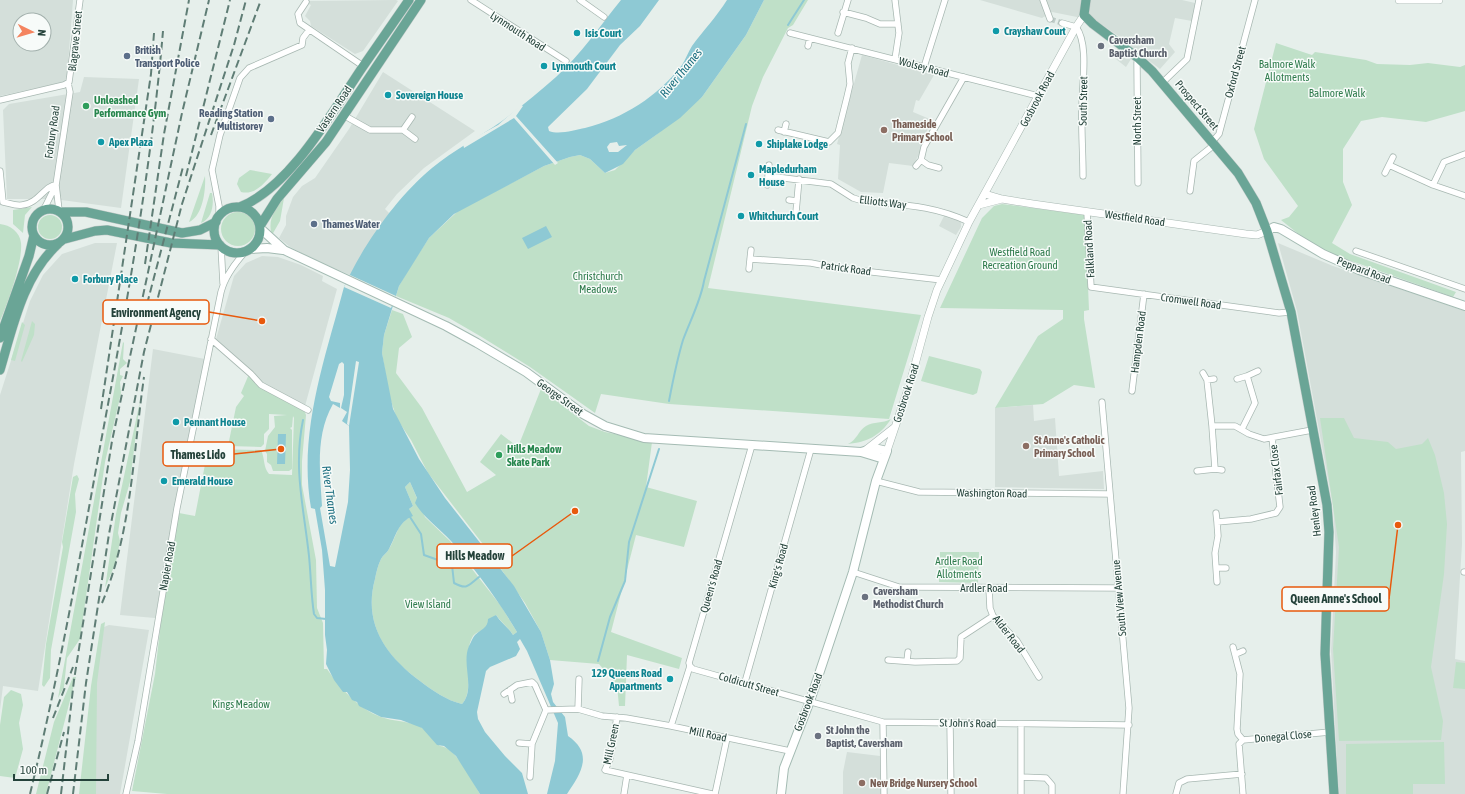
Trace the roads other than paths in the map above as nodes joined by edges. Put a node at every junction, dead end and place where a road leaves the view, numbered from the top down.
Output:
1 (80, 0) edge
2 (409, 0) edge
3 (421, 0) edge
4 (471, 0) edge
5 (580, 0) edge
6 (848, 0) edge
7 (895, 0) edge
8 (945, 0) edge
9 (1043, 0) edge
10 (1086, 0) edge
11 (1199, 0) edge
12 (1255, 0) edge
13 (1399, 0) edge
14 (1439, 0) edge
15 (306, 2) dead end
16 (843, 12) junction
17 (1084, 15) junction
18 (604, 16) dead end
19 (1050, 19) dead end
20 (1062, 23) tunnel mouth
21 (898, 24) junction
22 (1076, 27) junction
23 (309, 30) junction
24 (790, 33) dead end
25 (838, 33) dead end
26 (810, 38) junction
27 (808, 46) dead end
28 (852, 48) junction
29 (1138, 58) junction
30 (895, 59) junction
31 (566, 61) dead end
32 (363, 66) junction
33 (924, 67) junction
34 (964, 77) junction
35 (68, 83) junction
36 (1162, 83) junction
37 (1038, 96) junction
38 (0, 100) edge
39 (345, 116) junction
40 (412, 117) dead end
41 (786, 124) dead end
42 (403, 130) junction
43 (415, 138) dead end
44 (1213, 143) junction
45 (1465, 154) edge
46 (1393, 157) dead end
47 (921, 160) junction
48 (769, 165) dead end
49 (1389, 165) junction
50 (916, 166) dead end
51 (939, 168) dead end
52 (0, 171) edge
53 (1385, 173) dead end
54 (768, 176) junction
55 (1083, 176) dead end
56 (799, 179) junction
57 (1138, 183) dead end
58 (56, 185) junction
59 (767, 185) dead end
60 (1433, 185) junction
61 (1190, 190) dead end
62 (985, 194) junction
63 (1465, 196) edge
64 (1002, 199) junction
65 (789, 200) dead end
66 (797, 201) junction
67 (1, 204) edge
68 (979, 205) junction
69 (240, 207) junction
70 (43, 211) junction
71 (60, 211) junction
72 (796, 212) dead end
73 (1087, 212) junction
74 (217, 219) junction
75 (969, 222) junction
76 (260, 227) junction
77 (1267, 231) junction
78 (34, 235) junction
79 (62, 242) junction
80 (220, 245) junction
81 (248, 250) junction
82 (284, 250) junction
83 (751, 250) dead end
84 (1356, 251) dead end
85 (750, 259) junction
86 (749, 269) dead end
87 (942, 280) junction
88 (223, 283) junction
89 (1091, 287) joint
90 (1465, 289) edge
91 (1144, 294) junction
92 (1465, 306) edge
93 (1291, 312) junction
94 (0, 338) edge
95 (211, 339) junction
96 (0, 370) edge
97 (1258, 371) dead end
98 (1203, 373) dead end
99 (1247, 376) junction
100 (1214, 379) dead end
101 (1237, 379) dead end
102 (1207, 380) junction
103 (1132, 391) dead end
104 (1102, 402) dead end
105 (308, 410) dead end
106 (1212, 426) junction
107 (895, 427) junction
108 (1242, 429) junction
109 (1312, 430) junction
110 (1272, 438) junction
111 (752, 445) junction
112 (811, 450) junction
113 (864, 450) junction
114 (885, 455) junction
115 (1215, 468) junction
116 (1222, 470) dead end
117 (1197, 471) dead end
118 (876, 481) junction
119 (1110, 494) junction
120 (1216, 513) dead end
121 (1217, 522) junction
122 (1217, 568) junction
123 (1226, 568) dead end
124 (853, 572) junction
125 (1217, 582) dead end
126 (989, 588) junction
127 (1118, 588) junction
128 (993, 616) junction
129 (1233, 647) dead end
130 (1243, 651) dead end
131 (908, 652) dead end
132 (1236, 654) junction
133 (888, 660) dead end
134 (908, 661) junction
135 (690, 666) junction
136 (1039, 677) dead end
137 (579, 679) dead end
138 (745, 682) junction
139 (510, 690) junction
140 (504, 694) dead end
141 (512, 700) dead end
142 (810, 701) junction
143 (578, 709) junction
144 (548, 710) junction
145 (617, 717) junction
146 (883, 722) junction
147 (950, 723) junction
148 (1021, 724) junction
149 (1129, 724) junction
150 (671, 726) junction
151 (1330, 732) junction
152 (727, 738) junction
153 (1243, 740) junction
154 (519, 743) dead end
155 (532, 744) junction
156 (790, 751) junction
157 (1242, 774) junction
158 (628, 775) junction
159 (530, 777) dead end
160 (1021, 777) junction
161 (126, 794) edge
162 (624, 794) edge
163 (714, 794) edge
164 (782, 794) edge
165 (884, 794) edge
166 (951, 794) edge
167 (1021, 794) edge
168 (1052, 794) edge
169 (1123, 794) edge
170 (1176, 794) edge
171 (1243, 794) edge
172 (1334, 794) edge

1 - 35 street, Blagrave Street
2 - 32 main road, Vastern Road
3 - 39 main road, Vastern Road
4 - 31 street, Lynmouth Road
5 - 18 street
6 - 16 street
7 - 21 street
8 - 33 street
9 - 19 street
10 - 17 main road
11 - 36 street
12 - 44 street, Oxford Street
13 - 14 street
15 - 23 street
16 - 21 street
16 - 25 street
17 - 22 street, Gosbrook Road
17 - 29 main road, Prospect Street
20 - 22 street
21 - 30 street
22 - 37 street, Gosbrook Road
22 - 55 street, South Street
23 - 32 street
23 - 74 street
24 - 26 street, Wolsey Road
26 - 27 street
26 - 28 street, Wolsey Road
28 - 30 street, Wolsey Road
28 - 41 street
29 - 36 main road, Prospect Street
29 - 57 street, North Street
30 - 33 street, Wolsey Road
32 - 69 main road, Vastern Road
33 - 34 street, Wolsey Road
34 - 37 street, Wolsey Road
34 - 47 street
35 - 38 street, Blagrave Street
35 - 58 street, Forbury Road
36 - 44 main road, Prospect Street
37 - 62 street, Gosbrook Road
39 - 42 street
39 - 76 main road, Vastern Road
40 - 42 street
42 - 43 street
44 - 61 street
44 - 77 main road, Prospect Street
45 - 60 street
46 - 49 street
47 - 50 street
47 - 51 street
48 - 54 street
49 - 53 street
49 - 60 street
52 - 67 street
54 - 56 street, Elliotts Way
54 - 59 street
56 - 66 street
56 - 75 street, Elliotts Way
58 - 67 street
58 - 70 street, Forbury Road
58 - 71 street, Forbury Road
60 - 63 street
62 - 64 street, Westfield Road
62 - 68 street, Gosbrook Road
64 - 68 street, Westfield Road
64 - 73 street, Westfield Road
65 - 66 street
66 - 72 street
68 - 75 street, Gosbrook Road
69 - 74 main road
69 - 76 main road
70 - 71 main road
70 - 78 main road
71 - 74 main road
71 - 79 main road
73 - 77 street, Westfield Road
73 - 89 street, Falkland Road
74 - 80 main road
75 - 87 street, Gosbrook Road
76 - 81 main road
76 - 82 main road, George Street
77 - 92 main road, Peppard Road
77 - 93 main road, Henley Road
78 - 79 main road
78 - 94 main road
79 - 80 main road
79 - 96 main road
80 - 81 main road
80 - 88 street
81 - 82 main road, George Street
81 - 88 street
82 - 111 main road, George Street
83 - 85 street
84 - 90 street, Peppard Road
85 - 86 street
85 - 87 street, Patrick Road
87 - 107 street, Gosbrook Road
88 - 95 street, Napier Road
89 - 91 street, Cromwell Road
91 - 93 street, Cromwell Road
91 - 103 street, Hampden Road
93 - 109 main road, Henley Road
95 - 105 street
95 - 161 street, Napier Road
97 - 99 street
98 - 102 street
99 - 101 street
99 - 108 street
100 - 102 street
102 - 106 street
104 - 119 street, South View Avenue
106 - 108 street
106 - 115 street
107 - 113 street
107 - 114 street, Gosbrook Road
108 - 110 street
109 - 110 street
109 - 151 main road, Henley Road
110 - 121 street, Fairfax Close
111 - 112 main road, George Street
111 - 135 street, Queen's Road
112 - 113 main road, George Street
112 - 138 street, King's Road
113 - 114 main road, George Street
114 - 118 main road, Gosbrook Road
115 - 116 street
115 - 117 street
118 - 119 street, Washington Road
118 - 124 main road, Gosbrook Road
119 - 127 street, South View Avenue
120 - 121 street
121 - 122 street
122 - 123 street
122 - 125 street
124 - 126 street, Ardler Road
124 - 142 main road, Gosbrook Road
126 - 127 street, Ardler Road
126 - 128 street, Alder Road
127 - 149 street, South View Avenue
128 - 134 street
128 - 136 street, Alder Road
129 - 132 street
130 - 132 street
131 - 134 street
132 - 153 street
133 - 134 street
135 - 138 street, Coldicutt Street
135 - 150 street, Queen's Road
137 - 143 street
138 - 142 street, Coldicutt Street
139 - 140 street
139 - 141 street
139 - 144 street
142 - 146 street, St John's Road
142 - 156 main road, Gosbrook Road
143 - 144 street, Mill Road
143 - 145 street, Mill Road
144 - 155 street
145 - 150 street, Mill Road
145 - 158 street, Mill Green
146 - 147 street, St John's Road
146 - 165 street
147 - 148 street, St John's Road
147 - 166 street
148 - 149 street, St John's Road
148 - 160 street
149 - 169 street, South View Avenue
150 - 152 street, Mill Road
151 - 153 street, Donegal Close
151 - 172 main road, Henley Road
152 - 156 street, Mill Road
152 - 163 street
153 - 157 street, Donegal Close
154 - 155 street
155 - 159 street
156 - 164 main road, Gosbrook Road
157 - 170 street
157 - 171 street, Donegal Close
158 - 162 street
158 - 163 street
160 - 167 street
160 - 168 street

